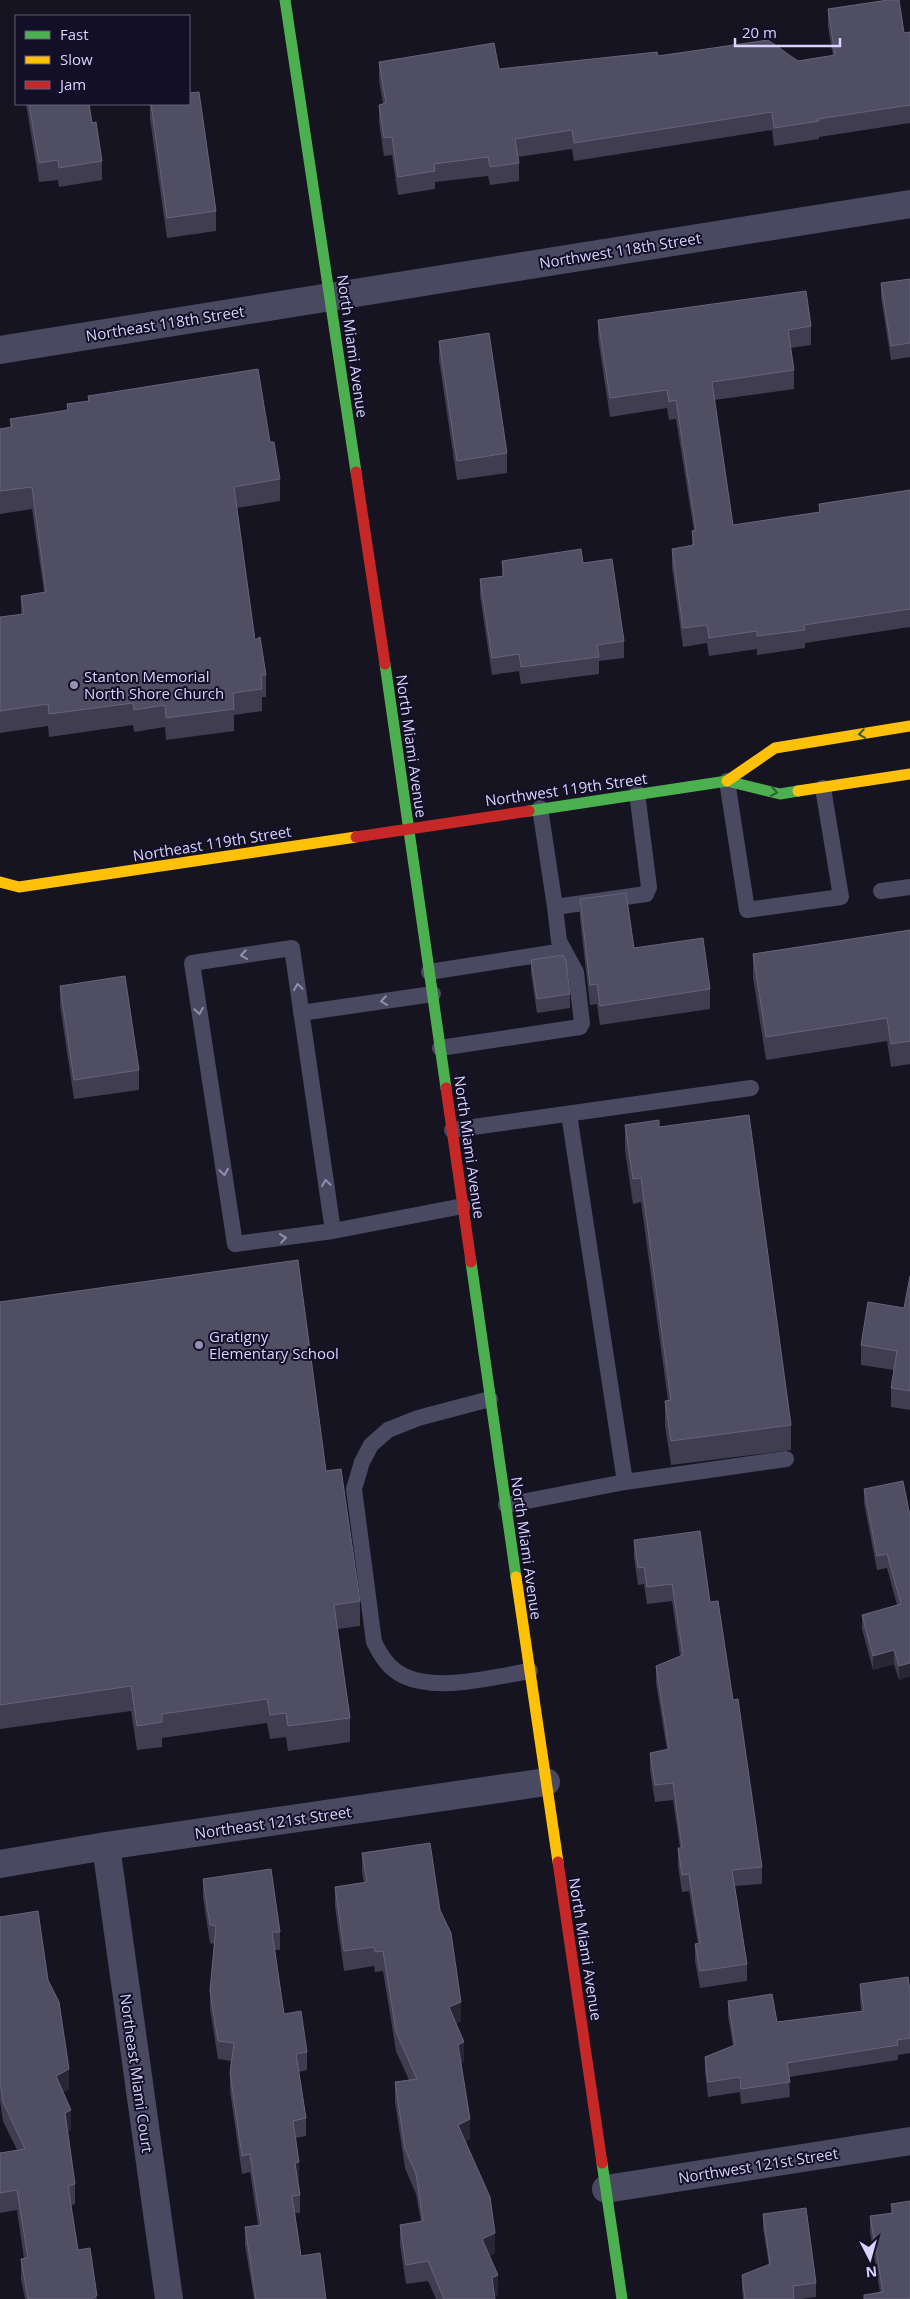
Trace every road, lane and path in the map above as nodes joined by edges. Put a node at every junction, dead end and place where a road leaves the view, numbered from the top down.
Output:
1 (285, 0) edge
2 (910, 204) edge
3 (331, 296) junction
4 (0, 350) edge
5 (910, 726) edge
6 (910, 774) edge
7 (727, 781) junction
8 (823, 788) junction
9 (636, 793) junction
10 (540, 808) junction
11 (409, 827) junction
12 (0, 882) edge
13 (19, 887) junction
14 (910, 887) edge
15 (881, 892) dead end
16 (6, 896) dead end
17 (555, 907) junction
18 (564, 951) junction
19 (429, 972) junction
20 (433, 994) junction
21 (301, 1013) junction
22 (440, 1048) junction
23 (751, 1088) dead end
24 (569, 1114) junction
25 (452, 1130) junction
26 (464, 1206) junction
27 (333, 1231) junction
28 (490, 1399) junction
29 (786, 1458) dead end
30 (625, 1482) junction
31 (506, 1505) junction
32 (530, 1671) junction
33 (546, 1782) junction
34 (106, 1846) junction
35 (0, 1864) edge
36 (910, 2141) edge
37 (606, 2188) junction
38 (169, 2299) edge
39 (622, 2299) edge

1 - 3 street, North Miami Avenue
2 - 3 street, Northwest 118th Street
3 - 4 street, Northeast 118th Street
3 - 11 street, North Miami Avenue
5 -> 7 street, Northwest 119th Street
6 - 8 street, Northwest 119th Street
7 -> 8 street, Northwest 119th Street
7 - 8 lane
7 - 9 street, Northwest 119th Street
9 - 10 street, Northwest 119th Street
9 - 17 lane
10 - 11 street, Northwest 119th Street
10 - 17 lane
11 - 13 street, Northeast 119th Street
11 - 19 street, North Miami Avenue
12 - 13 street, Northeast 119th Street
13 - 16 street, Northeast 119th Street
14 - 15 lane
17 - 18 lane
18 - 19 lane
18 - 22 lane
19 - 20 street, North Miami Avenue
20 -> 21 lane
20 - 22 street, North Miami Avenue
27 -> 21 lane
21 -> 27 lane
22 - 25 street, North Miami Avenue
23 - 24 lane
24 - 25 lane
24 - 30 lane
25 - 26 street, North Miami Avenue
26 - 27 lane
26 - 28 street, North Miami Avenue
28 - 31 street, North Miami Avenue
28 - 32 lane
29 - 30 lane
30 - 31 lane
31 - 32 street, North Miami Avenue
32 - 33 street, North Miami Avenue
33 - 34 street, Northeast 121st Street
33 - 37 street, North Miami Avenue
34 - 35 street, Northeast 121st Street
34 - 38 street, Northeast Miami Court
36 - 37 street, Northwest 121st Street
37 - 39 street, North Miami Avenue

